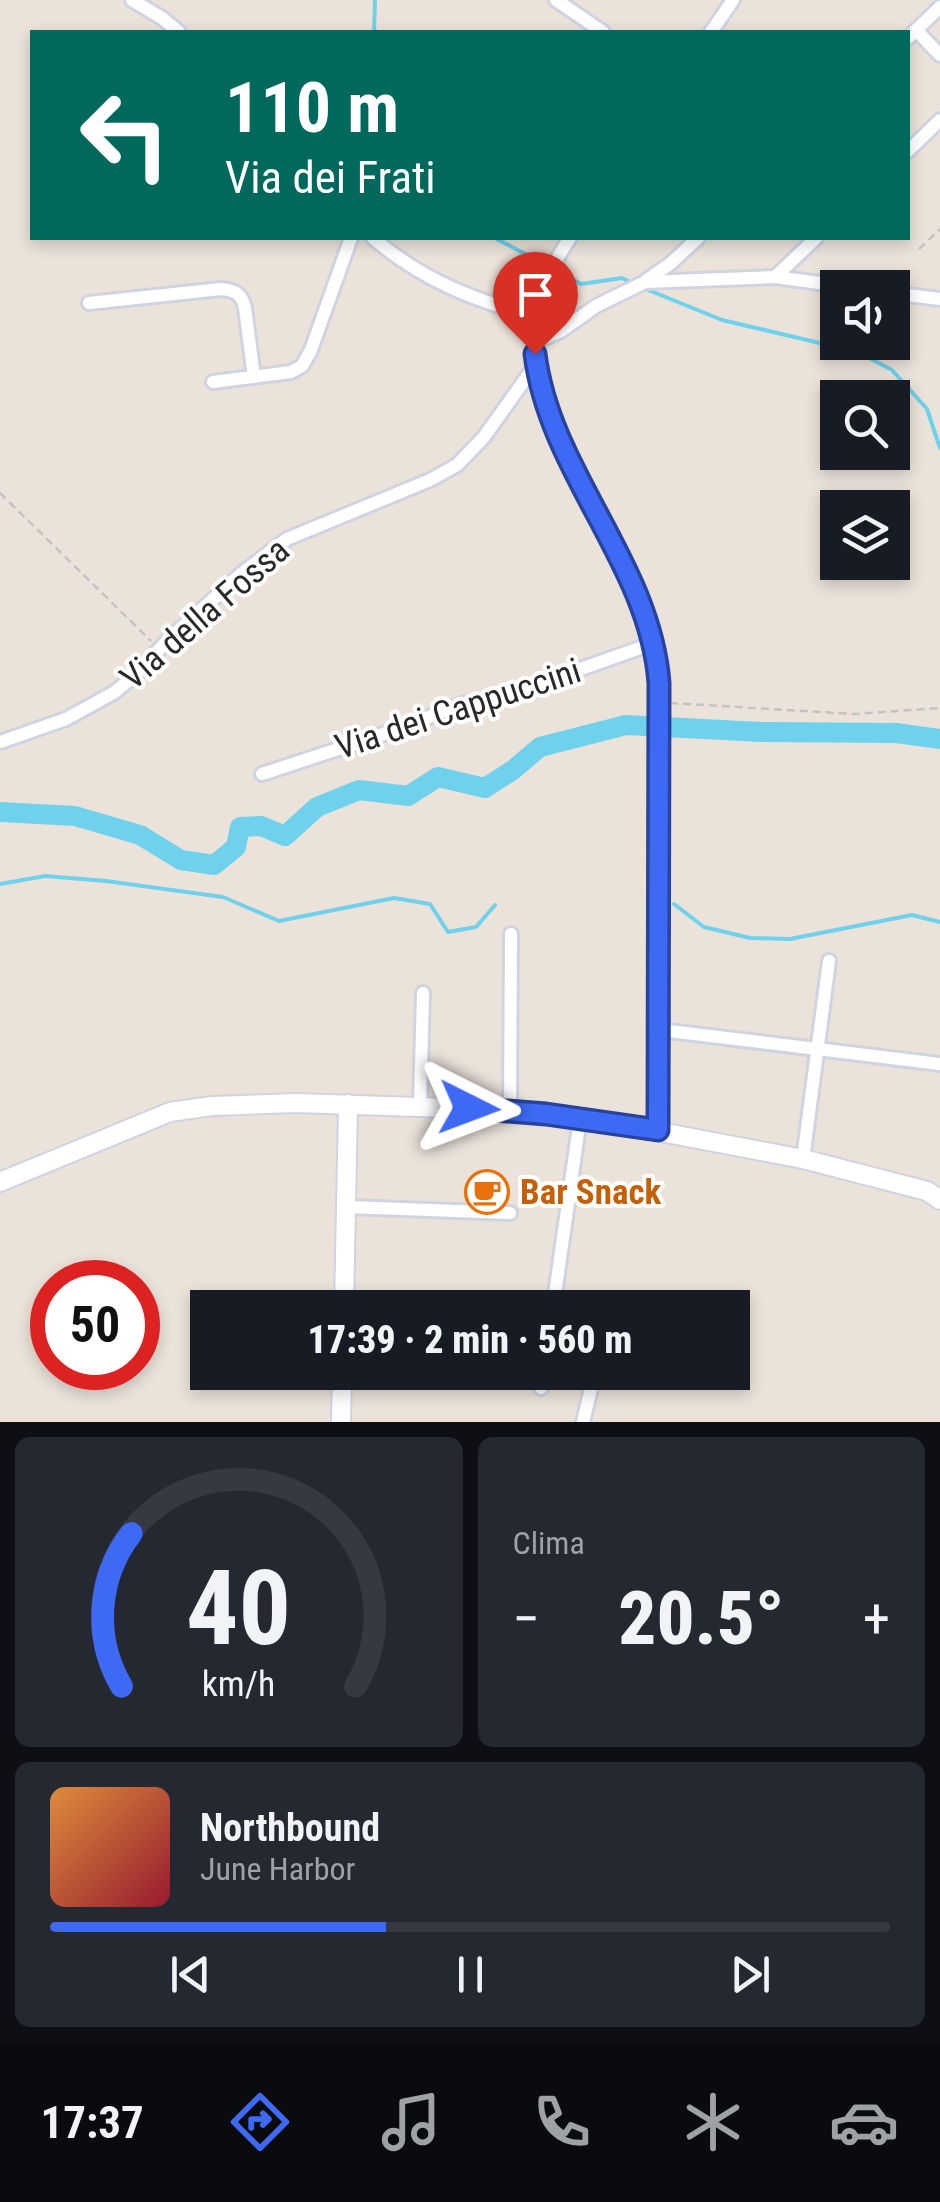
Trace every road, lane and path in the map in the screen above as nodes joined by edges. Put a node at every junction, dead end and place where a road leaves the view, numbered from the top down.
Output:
1 (132, 0) edge
2 (556, 0) edge
3 (733, 0) edge
4 (940, 7) edge
5 (177, 30) edge
6 (600, 30) edge
7 (712, 30) edge
8 (912, 34) edge
9 (940, 55) edge
10 (940, 120) edge
11 (910, 148) edge
12 (940, 229) edge
13 (350, 240) edge
14 (376, 240) edge
15 (569, 240) edge
16 (696, 240) edge
17 (814, 240) edge
18 (918, 249) dead end
19 (775, 277) junction
20 (646, 282) junction
21 (820, 283) edge
22 (910, 295) edge
23 (940, 300) edge
24 (89, 304) dead end
25 (536, 316) junction
26 (534, 344) junction
27 (536, 364) junction
28 (254, 377) junction
29 (213, 382) dead end
30 (0, 493) edge
31 (654, 643) junction
32 (159, 649) junction
33 (658, 708) junction
34 (940, 708) edge
35 (0, 742) edge
36 (262, 774) dead end
37 (511, 934) dead end
38 (828, 961) dead end
39 (424, 993) dead end
40 (669, 1031) dead end
41 (818, 1050) junction
42 (940, 1064) edge
43 (348, 1104) junction
44 (420, 1107) junction
45 (510, 1110) junction
46 (580, 1119) junction
47 (658, 1130) junction
48 (804, 1160) junction
49 (0, 1182) edge
50 (940, 1200) edge
51 (347, 1207) junction
52 (510, 1213) dead end
53 (345, 1290) edge
54 (556, 1290) edge
55 (341, 1390) edge
56 (591, 1390) edge
57 (340, 1422) edge
58 (583, 1422) edge

1 - 5 street
2 - 6 street
3 - 7 street
4 - 8 street
8 - 9 street
10 - 11 street
12 - 18 path
13 - 28 street
14 - 25 street
15 - 25 street
16 - 20 street
17 - 19 street
19 - 20 street
19 - 21 street
20 - 26 street
22 - 23 street
24 - 28 street
25 - 26 street
26 - 27 street
27 - 31 street
27 - 32 street, Via della Fossa
28 - 29 street
30 - 32 path
31 - 33 street
31 - 36 street, Via dei Cappuccini
32 - 35 street, Via della Fossa
33 - 34 path
33 - 47 street
37 - 45 street
38 - 41 street
39 - 44 street
40 - 41 street
41 - 42 street
41 - 48 street
43 - 44 main road
43 - 49 main road
43 - 51 main road
44 - 45 main road
45 - 46 main road
46 - 47 main road
46 - 54 street
47 - 48 main road
48 - 50 main road
51 - 52 street
51 - 53 main road
55 - 57 main road
56 - 58 street

